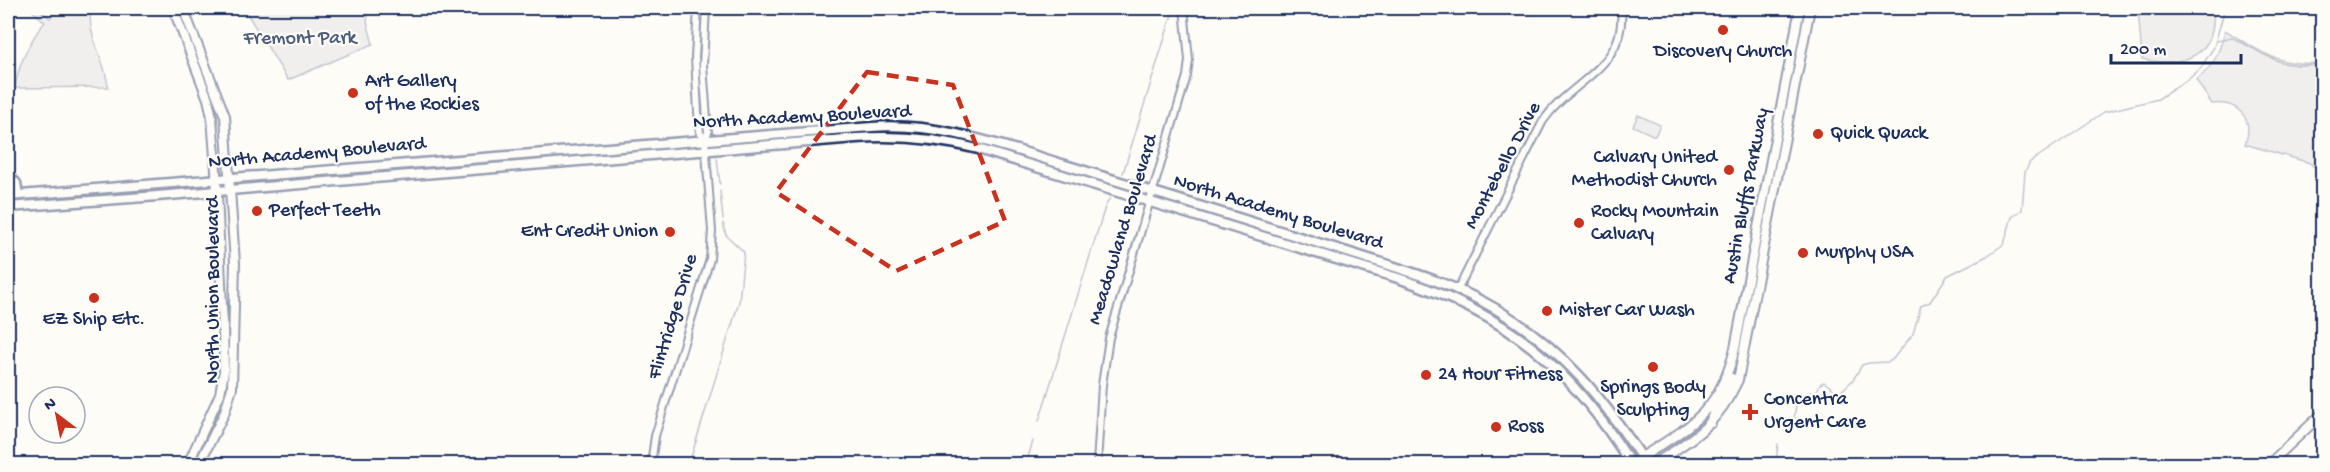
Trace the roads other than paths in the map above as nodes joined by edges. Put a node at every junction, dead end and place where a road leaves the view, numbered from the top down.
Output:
1 (173, 8) edge
2 (183, 8) edge
3 (698, 8) edge
4 (706, 8) edge
5 (1184, 8) edge
6 (1621, 8) edge
7 (1800, 8) edge
8 (1810, 8) edge
9 (1783, 93) junction
10 (1792, 105) junction
11 (706, 145) junction
12 (230, 178) junction
13 (217, 179) junction
14 (231, 190) junction
15 (218, 191) junction
16 (1152, 192) junction
17 (12, 195) edge
18 (1149, 201) junction
19 (8, 207) edge
20 (1371, 270) junction
21 (1458, 289) junction
22 (1456, 300) junction
23 (1743, 306) junction
24 (1496, 309) junction
25 (1751, 317) junction
26 (1730, 370) junction
27 (2322, 414) edge
28 (1711, 423) junction
29 (1644, 461) edge
30 (1631, 464) edge
31 (188, 465) edge
32 (199, 465) edge
33 (651, 465) edge
34 (1096, 465) edge
35 (1654, 465) edge
36 (2269, 465) edge

1 - 13 main road, North Union Boulevard
2 - 12 main road, North Union Boulevard
3 - 11 street, Flintridge Drive
4 - 11 street, Flintridge Drive
5 - 16 street, Meadowland Boulevard
6 - 21 street, Montebello Drive
7 - 9 main road, Austin Bluffs Parkway
8 - 10 main road, Austin Bluffs Parkway
9 - 10 main road, Austin Bluffs Parkway
9 - 23 main road, Austin Bluffs Parkway
10 - 25 main road, Austin Bluffs Parkway
11 - 12 highway, North Academy Boulevard
11 - 14 highway, North Academy Boulevard
11 - 16 highway, North Academy Boulevard
11 - 18 highway, North Academy Boulevard
11 - 33 street, Flintridge Drive
12 - 13 highway, North Academy Boulevard
12 - 14 main road, North Union Boulevard
13 - 15 main road, North Union Boulevard
13 - 17 highway, North Academy Boulevard
14 - 15 highway, North Academy Boulevard
14 - 32 main road, North Union Boulevard
15 - 19 highway, North Academy Boulevard
15 - 31 main road, North Union Boulevard
16 - 18 street, Meadowland Boulevard
16 - 21 highway, North Academy Boulevard
18 - 20 highway, North Academy Boulevard
18 - 34 street, Meadowland Boulevard
20 - 21 highway
20 - 22 highway, North Academy Boulevard
21 - 24 highway, North Academy Boulevard
22 - 24 highway
22 - 30 highway, North Academy Boulevard
23 - 25 main road, Austin Bluffs Parkway
23 - 26 main road, Austin Bluffs Parkway
24 - 29 highway, North Academy Boulevard
25 - 28 main road, Austin Bluffs Parkway
26 - 28 main road
26 - 29 main road, Austin Bluffs Parkway
27 - 36 main road
28 - 35 main road, Austin Bluffs Parkway
29 - 30 main road, Austin Bluffs Parkway

